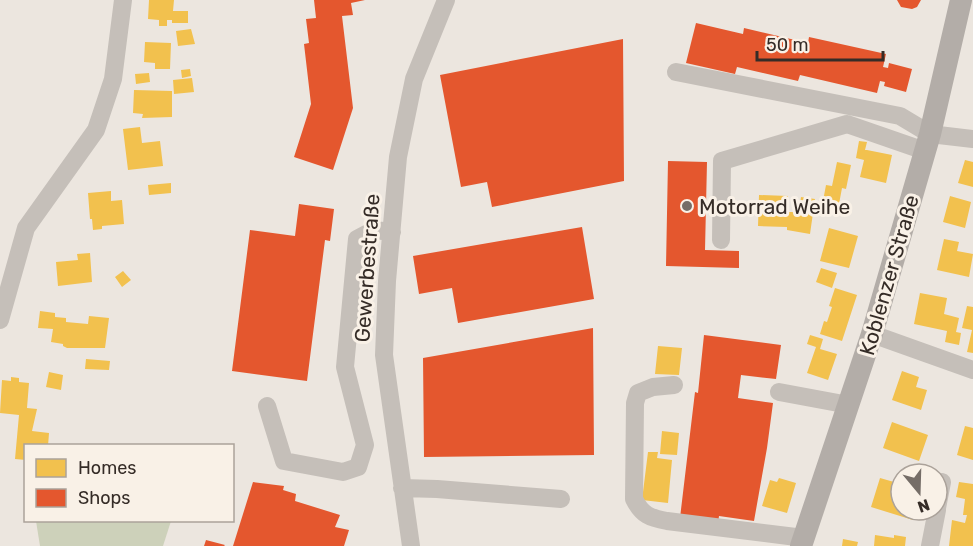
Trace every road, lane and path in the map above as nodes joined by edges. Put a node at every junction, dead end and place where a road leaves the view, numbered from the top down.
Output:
1 (123, 0) edge
2 (446, 0) edge
3 (961, 0) edge
4 (676, 72) dead end
5 (973, 139) edge
6 (928, 142) junction
7 (392, 232) junction
8 (721, 240) dead end
9 (0, 320) edge
10 (873, 334) junction
11 (973, 370) edge
12 (674, 385) dead end
13 (779, 392) dead end
14 (849, 405) junction
15 (267, 406) dead end
16 (402, 488) junction
17 (561, 500) dead end
18 (935, 522) edge
19 (803, 542) edge
20 (411, 546) edge
21 (930, 546) edge

1 - 9 street
2 - 7 street, Gewerbestraße
3 - 6 main road, Koblenzer Straße
4 - 6 street
5 - 6 street
6 - 8 street
6 - 10 main road, Koblenzer Straße
7 - 15 street
7 - 16 street, Gewerbestraße
10 - 11 street
10 - 14 main road, Koblenzer Straße
12 - 19 street
13 - 14 street
14 - 19 main road, Koblenzer Straße
16 - 17 street
16 - 20 street, Gewerbestraße
18 - 21 street

